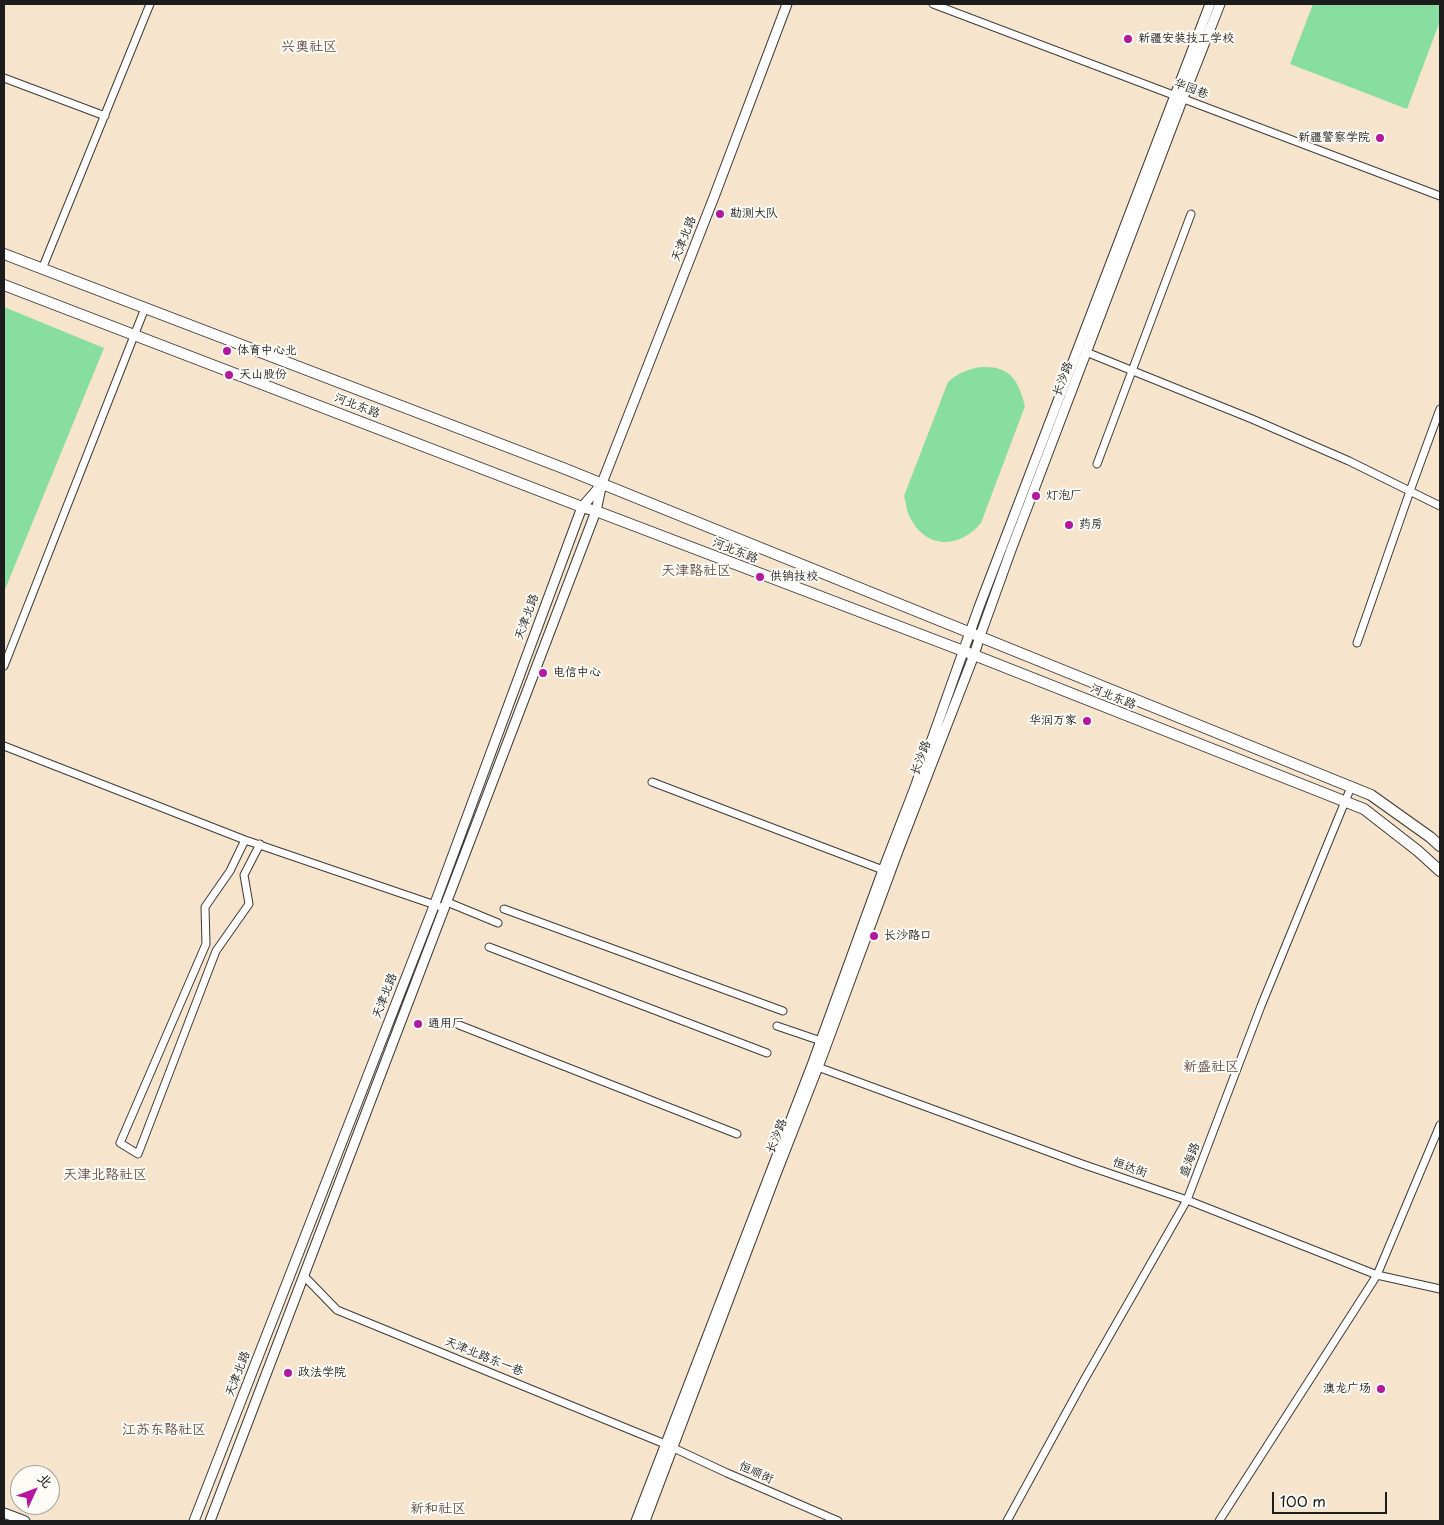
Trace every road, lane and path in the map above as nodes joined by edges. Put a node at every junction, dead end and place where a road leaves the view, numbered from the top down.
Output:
1 (150, 4) edge
2 (787, 4) edge
3 (933, 4) edge
4 (1210, 4) edge
5 (1220, 4) edge
6 (4, 78) edge
7 (1179, 96) junction
8 (104, 116) junction
9 (1440, 196) edge
10 (1191, 214) dead end
11 (4, 254) edge
12 (42, 269) junction
13 (4, 285) edge
14 (145, 308) junction
15 (134, 335) junction
16 (1086, 352) junction
17 (1132, 371) junction
18 (1440, 409) edge
19 (1098, 464) dead end
20 (602, 483) junction
21 (1410, 491) junction
22 (1440, 506) edge
23 (582, 507) junction
24 (596, 511) junction
25 (975, 634) junction
26 (1357, 643) dead end
27 (969, 654) junction
28 (4, 666) edge
29 (4, 746) edge
30 (652, 782) dead end
31 (1351, 787) junction
32 (1345, 802) junction
33 (245, 840) junction
34 (260, 844) junction
35 (1440, 846) edge
36 (883, 870) junction
37 (1440, 871) edge
38 (445, 905) junction
39 (434, 906) junction
40 (504, 909) dead end
41 (498, 923) dead end
42 (489, 947) dead end
43 (782, 1011) dead end
44 (459, 1026) dead end
45 (777, 1026) dead end
46 (821, 1041) junction
47 (767, 1053) dead end
48 (815, 1066) junction
49 (1440, 1125) edge
50 (737, 1134) dead end
51 (1187, 1200) junction
52 (1377, 1275) junction
53 (304, 1276) junction
54 (1440, 1289) edge
55 (669, 1446) junction
56 (4, 1513) edge
57 (25, 1521) edge
58 (194, 1521) edge
59 (210, 1521) edge
60 (636, 1521) edge
61 (645, 1521) edge
62 (838, 1521) edge
63 (1007, 1521) edge
64 (1219, 1521) edge

1 - 8 street
2 - 20 street, 天津北路
3 - 7 street, 华园巷
4 - 7 street, 长沙路
5 - 7 street, 长沙路
6 - 8 street
7 - 9 street, 华园巷
7 - 16 street, 长沙路
7 - 25 street, 长沙路
8 - 12 street
10 - 17 street
11 - 12 main road
12 - 14 main road
13 - 15 main road, 河北东路
14 - 15 street
14 - 20 main road
15 - 23 main road, 河北东路
15 - 28 street
16 - 17 street
16 - 25 street, 长沙路
17 - 19 street
17 - 21 street
18 - 21 street
20 - 23 street, 天津北路
20 - 24 street, 天津北路
20 - 25 main road
21 - 22 street
21 - 26 street
23 - 24 main road, 河北东路
23 - 39 street, 天津北路
24 - 27 main road, 河北东路
24 - 38 street, 天津北路
25 - 27 street, 长沙路
25 - 31 main road
27 - 32 main road, 河北东路
27 - 36 street, 长沙路
27 - 48 street, 长沙路
29 - 33 street
30 - 36 street
31 - 32 street, 盛海路
31 - 35 main road
32 - 37 main road, 河北东路
32 - 51 street, 盛海路
33 - 34 street
33 - 34 street
34 - 39 street
36 - 46 street, 长沙路
38 - 39 street
38 - 41 street
38 - 53 street, 天津北路
39 - 58 street, 天津北路
40 - 43 street
42 - 47 street
44 - 50 street
45 - 46 street
46 - 48 street, 长沙路
48 - 51 street, 恒达街
48 - 55 street, 长沙路
49 - 52 street
51 - 52 street, 恒达街
51 - 63 street, 盛海路
52 - 54 street, 恒达街
52 - 64 street
53 - 55 street, 天津北路东一巷
53 - 59 street, 天津北路
55 - 60 street, 长沙路
55 - 61 street, 长沙路
55 - 62 street, 恒顺街
56 - 57 street

